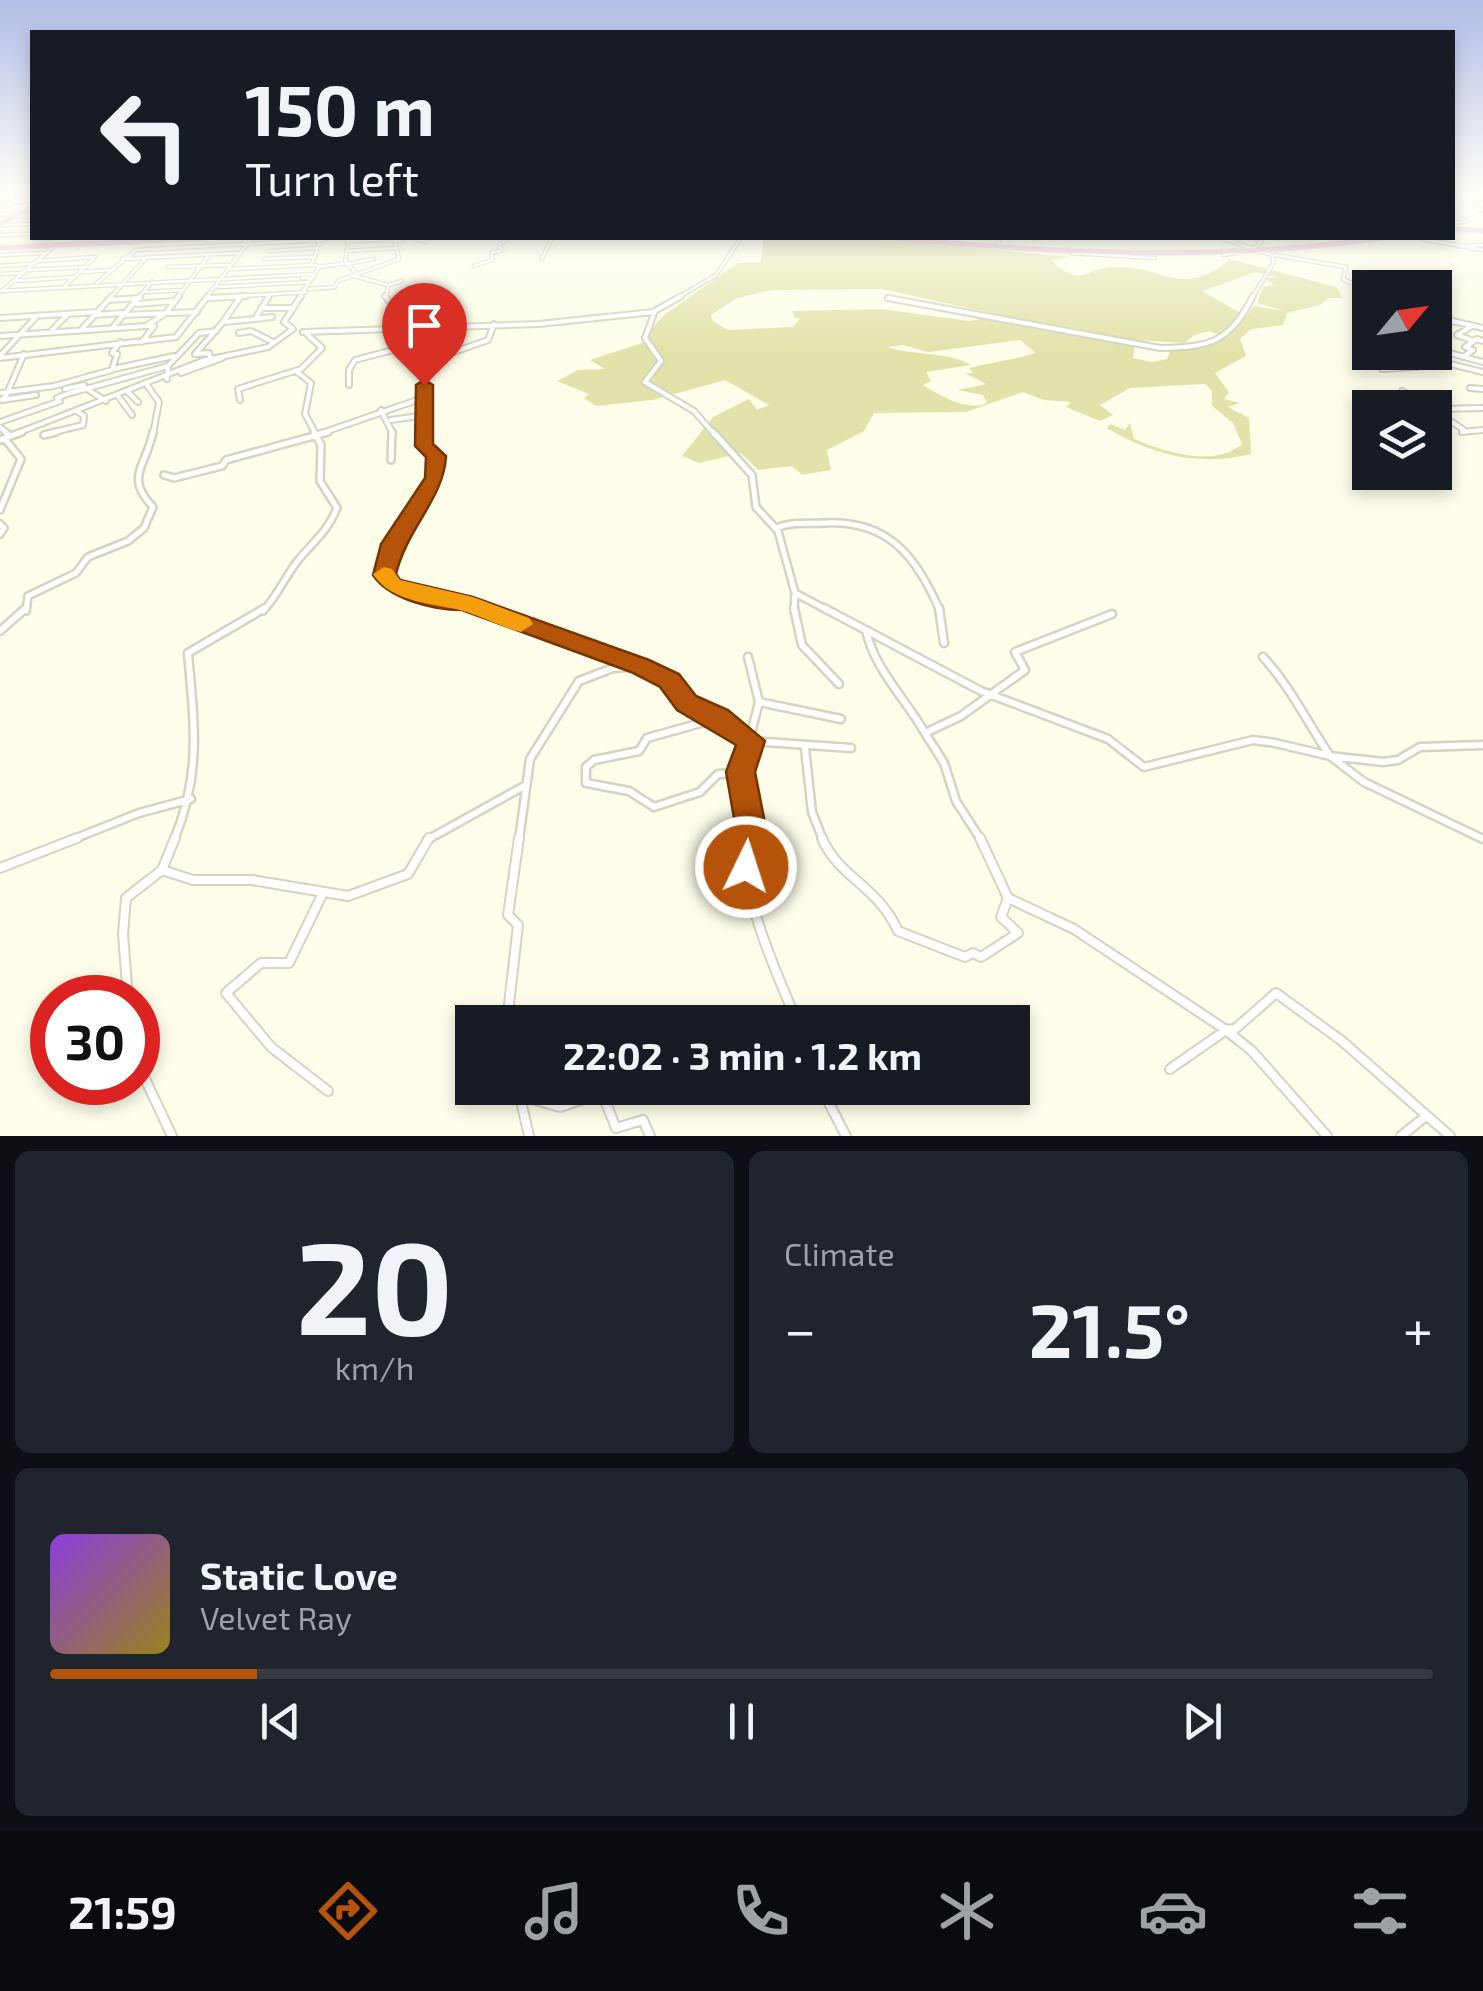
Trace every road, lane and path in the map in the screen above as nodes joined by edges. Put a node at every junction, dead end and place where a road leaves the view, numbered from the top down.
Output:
1 (35, 245) edge
2 (41, 245) edge
3 (54, 245) edge
4 (225, 245) edge
5 (246, 245) edge
6 (273, 245) edge
7 (307, 245) edge
8 (319, 245) edge
9 (348, 245) edge
10 (396, 245) edge
11 (499, 245) edge
12 (549, 245) edge
13 (736, 245) edge
14 (972, 245) edge
15 (976, 245) edge
16 (1245, 245) edge
17 (1258, 245) edge
18 (1332, 245) edge
19 (1449, 245) edge
20 (203, 246) junction
21 (997, 247) junction
22 (0, 248) edge
23 (317, 248) junction
24 (1255, 248) junction
25 (1483, 248) edge
26 (305, 249) junction
27 (270, 251) junction
28 (46, 253) junction
29 (240, 253) junction
30 (1270, 254) junction
31 (194, 255) junction
32 (209, 255) junction
33 (1224, 255) dead end
34 (313, 256) junction
35 (300, 257) junction
36 (146, 258) junction
37 (122, 259) junction
38 (264, 259) junction
39 (374, 259) dead end
40 (542, 259) dead end
41 (35, 262) junction
42 (346, 264) junction
43 (0, 266) edge
44 (201, 266) junction
45 (316, 266) junction
46 (474, 266) dead end
47 (84, 267) junction
48 (230, 267) junction
49 (270, 267) junction
50 (58, 268) junction
51 (168, 268) dead end
52 (257, 268) junction
53 (110, 270) junction
54 (25, 272) junction
55 (79, 272) junction
56 (0, 274) edge
57 (358, 274) junction
58 (265, 276) junction
59 (351, 276) junction
60 (75, 277) junction
61 (313, 278) junction
62 (47, 279) junction
63 (222, 279) junction
64 (302, 279) junction
65 (190, 280) junction
66 (14, 281) junction
67 (402, 281) dead end
68 (152, 282) junction
69 (1352, 283) edge
70 (124, 284) junction
71 (388, 284) junction
72 (260, 285) junction
73 (94, 286) junction
74 (64, 287) junction
75 (217, 287) junction
76 (182, 290) junction
77 (307, 290) junction
78 (1, 292) edge
79 (145, 292) junction
80 (270, 294) junction
81 (253, 295) junction
82 (241, 296) junction
83 (140, 298) junction
84 (209, 298) junction
85 (888, 298) dead end
86 (108, 300) junction
87 (174, 301) junction
88 (135, 304) junction
89 (261, 308) junction
90 (292, 308) junction
91 (655, 311) junction
92 (198, 312) junction
93 (96, 313) junction
94 (166, 313) junction
95 (68, 314) junction
96 (125, 314) junction
97 (395, 315) junction
98 (1455, 315) dead end
99 (37, 316) junction
100 (272, 317) dead end
101 (255, 319) junction
102 (2, 320) edge
103 (405, 320) junction
104 (1452, 321) edge
105 (223, 322) junction
106 (1458, 322) junction
107 (494, 324) junction
108 (1472, 324) junction
109 (146, 326) junction
110 (422, 326) junction
111 (446, 326) junction
112 (412, 327) junction
113 (1482, 327) edge
114 (112, 328) junction
115 (125, 328) junction
116 (293, 328) junction
117 (386, 328) junction
118 (81, 330) junction
119 (95, 330) junction
120 (216, 330) junction
121 (50, 332) junction
122 (66, 332) junction
123 (240, 332) dead end
124 (302, 332) junction
125 (20, 334) junction
126 (0, 336) edge
127 (1474, 341) junction
128 (1483, 341) edge
129 (142, 342) junction
130 (273, 342) junction
131 (116, 343) junction
132 (80, 346) junction
133 (0, 348) edge
134 (7, 348) junction
135 (50, 350) junction
136 (24, 354) junction
137 (439, 354) junction
138 (1452, 354) edge
139 (178, 355) junction
140 (1456, 355) junction
141 (230, 356) junction
142 (0, 357) edge
143 (1464, 357) junction
144 (210, 358) junction
145 (1452, 361) edge
146 (1483, 362) edge
147 (1452, 363) edge
148 (168, 366) junction
149 (113, 369) junction
150 (296, 371) junction
151 (1483, 372) edge
152 (174, 376) junction
153 (167, 379) junction
154 (148, 385) junction
155 (84, 386) junction
156 (350, 386) dead end
157 (1470, 388) dead end
158 (65, 389) dead end
159 (1483, 390) edge
160 (0, 392) edge
161 (8, 392) junction
162 (128, 392) junction
163 (36, 395) dead end
164 (118, 396) junction
165 (426, 397) junction
166 (106, 400) junction
167 (240, 400) dead end
168 (138, 402) dead end
169 (1483, 408) edge
170 (1452, 409) edge
171 (382, 410) junction
172 (77, 411) junction
173 (132, 415) dead end
174 (426, 415) junction
175 (391, 420) junction
176 (1452, 423) edge
177 (0, 425) edge
178 (1483, 430) edge
179 (44, 435) dead end
180 (316, 436) junction
181 (5, 438) edge
182 (391, 460) dead end
183 (164, 475) dead end
184 (0, 510) edge
185 (0, 524) edge
186 (776, 528) junction
187 (0, 534) edge
188 (795, 593) junction
189 (1112, 614) dead end
190 (864, 628) junction
191 (0, 631) edge
192 (944, 643) dead end
193 (748, 657) dead end
194 (1263, 657) dead end
195 (640, 666) junction
196 (839, 684) dead end
197 (992, 695) junction
198 (759, 702) junction
199 (718, 718) junction
200 (842, 720) dead end
201 (925, 733) junction
202 (751, 741) junction
203 (1483, 745) edge
204 (805, 748) junction
205 (851, 748) dead end
206 (1330, 756) junction
207 (741, 772) junction
208 (526, 785) junction
209 (191, 799) junction
210 (1483, 839) edge
211 (0, 868) edge
212 (162, 870) junction
213 (322, 895) junction
214 (1008, 898) junction
215 (126, 975) edge
216 (508, 1005) edge
217 (790, 1005) edge
218 (1226, 1030) junction
219 (1170, 1069) dead end
220 (328, 1091) dead end
221 (157, 1105) edge
222 (523, 1105) edge
223 (607, 1105) edge
224 (830, 1105) edge
225 (1427, 1115) junction
226 (172, 1136) edge
227 (529, 1136) edge
228 (650, 1136) edge
229 (846, 1136) edge
230 (1327, 1136) edge
231 (1401, 1136) edge
232 (1450, 1136) edge

1 - 22 main road
2 - 22 street
3 - 28 street
4 - 20 street
5 - 29 street
6 - 27 street
7 - 26 street
8 - 23 street
9 - 42 street
10 - 57 street
11 - 46 street
12 - 40 street
13 - 91 street
14 - 21 main road
15 - 21 street
16 - 24 street
17 - 24 street
18 - 30 main road
19 - 25 street
20 - 31 street
20 - 37 street
21 - 30 main road
22 - 28 street
23 - 26 street
23 - 34 street
24 - 30 street
24 - 33 street
26 - 27 street
26 - 35 street
27 - 38 street
28 - 41 street
29 - 32 street
29 - 48 street
30 - 69 street
30 - 85 street
31 - 32 street
31 - 36 street
32 - 44 street
34 - 35 street
34 - 45 street
35 - 38 street
36 - 37 street
36 - 70 street
37 - 53 street
38 - 52 street
39 - 42 street
41 - 43 street
41 - 47 street
41 - 54 street
42 - 45 street
42 - 57 street
44 - 48 street
44 - 51 street
44 - 65 street
45 - 49 street
45 - 61 street
47 - 50 street
47 - 55 street
48 - 52 street
48 - 63 street
49 - 52 street
49 - 58 street
50 - 54 street
50 - 62 street
53 - 55 street
53 - 73 street
54 - 56 street
54 - 66 street
55 - 60 street
57 - 59 street
58 - 63 street
58 - 64 street
58 - 72 street
59 - 71 street
59 - 77 street
60 - 62 street
60 - 74 street
61 - 64 street
61 - 64 street
61 - 77 street
62 - 66 street
63 - 65 street
63 - 75 street
64 - 72 street
65 - 68 street
65 - 76 street
66 - 78 street
67 - 71 street
68 - 70 street
68 - 79 street
70 - 73 street
70 - 86 street
71 - 97 street
72 - 75 street
72 - 81 street
73 - 74 street
74 - 78 street
75 - 84 street
76 - 79 street
76 - 87 street
77 - 80 street
77 - 90 street
79 - 83 street
80 - 81 street
80 - 89 street
81 - 82 street
82 - 84 street
82 - 105 street
83 - 86 street
83 - 88 street
84 - 92 street
86 - 93 street
87 - 88 street
87 - 94 street
88 - 96 street
89 - 90 street
89 - 101 street
90 - 116 street
91 - 107 street
91 - 186 street
92 - 94 street
92 - 129 street
93 - 95 street
93 - 96 street
93 - 118 street
94 - 96 street
94 - 109 street
95 - 99 street
95 - 121 street
96 - 114 street
97 - 103 street
97 - 103 street
97 - 117 street
98 - 106 street
99 - 102 street
99 - 125 street
100 - 101 street
101 - 105 street
103 - 110 street
104 - 106 street
105 - 120 street
106 - 108 street
107 - 111 street
107 - 137 street
108 - 113 street
108 - 127 street
109 - 115 street
109 - 129 street
110 - 111 street
110 - 112 street
111 - 137 street
112 - 117 street
112 - 156 street
114 - 115 street
114 - 119 street
115 - 131 street
116 - 124 street
116 - 130 street
117 - 124 street
118 - 119 street
118 - 122 street
119 - 132 street
120 - 139 street
120 - 144 street
121 - 122 street
121 - 125 street
122 - 135 street
123 - 130 street
124 - 150 street
125 - 126 street
125 - 134 street
127 - 128 street
127 - 143 street
129 - 131 street
130 - 141 street
131 - 132 street
131 - 149 street
132 - 135 street
133 - 134 street
134 - 142 street
135 - 136 street
136 - 142 street
136 - 161 street
137 - 165 street
138 - 140 street
139 - 148 street
139 - 149 street
140 - 143 street
140 - 145 street
141 - 144 street
141 - 152 street
143 - 146 street
144 - 152 street
147 - 151 street
148 - 153 street
148 - 155 street
149 - 155 street
150 - 167 street
150 - 180 street
152 - 153 street
153 - 154 street
154 - 162 street
154 - 191 street
155 - 158 street
155 - 161 street
155 - 166 street
155 - 177 street
157 - 159 street
160 - 161 street
161 - 163 street
162 - 164 street
162 - 168 street
164 - 166 street
164 - 173 street
165 - 171 street
165 - 174 street
166 - 172 street
169 - 170 street
171 - 175 street
171 - 180 street
172 - 179 street
172 - 181 street
174 - 175 street
174 - 195 street
175 - 182 street
176 - 178 street
177 - 181 street
180 - 183 street
180 - 209 street
181 - 184 street
185 - 187 street
186 - 188 street
186 - 192 street
188 - 190 street
188 - 196 street
189 - 197 street
190 - 197 street
190 - 201 street
193 - 198 street
194 - 206 street
195 - 199 street
195 - 208 street
197 - 201 street
197 - 206 street
198 - 200 street
198 - 202 street
199 - 202 street
199 - 207 street
201 - 214 street
202 - 204 street
202 - 207 street
203 - 206 street
204 - 205 street
204 - 214 street
206 - 210 street
207 - 217 street
208 - 213 street
208 - 216 street
209 - 211 street
209 - 212 street
212 - 213 street
212 - 215 street
213 - 220 street
214 - 218 street
218 - 219 street
218 - 225 street
218 - 230 street
221 - 226 street
222 - 227 street
223 - 228 street
224 - 229 street
225 - 231 street
225 - 232 street

